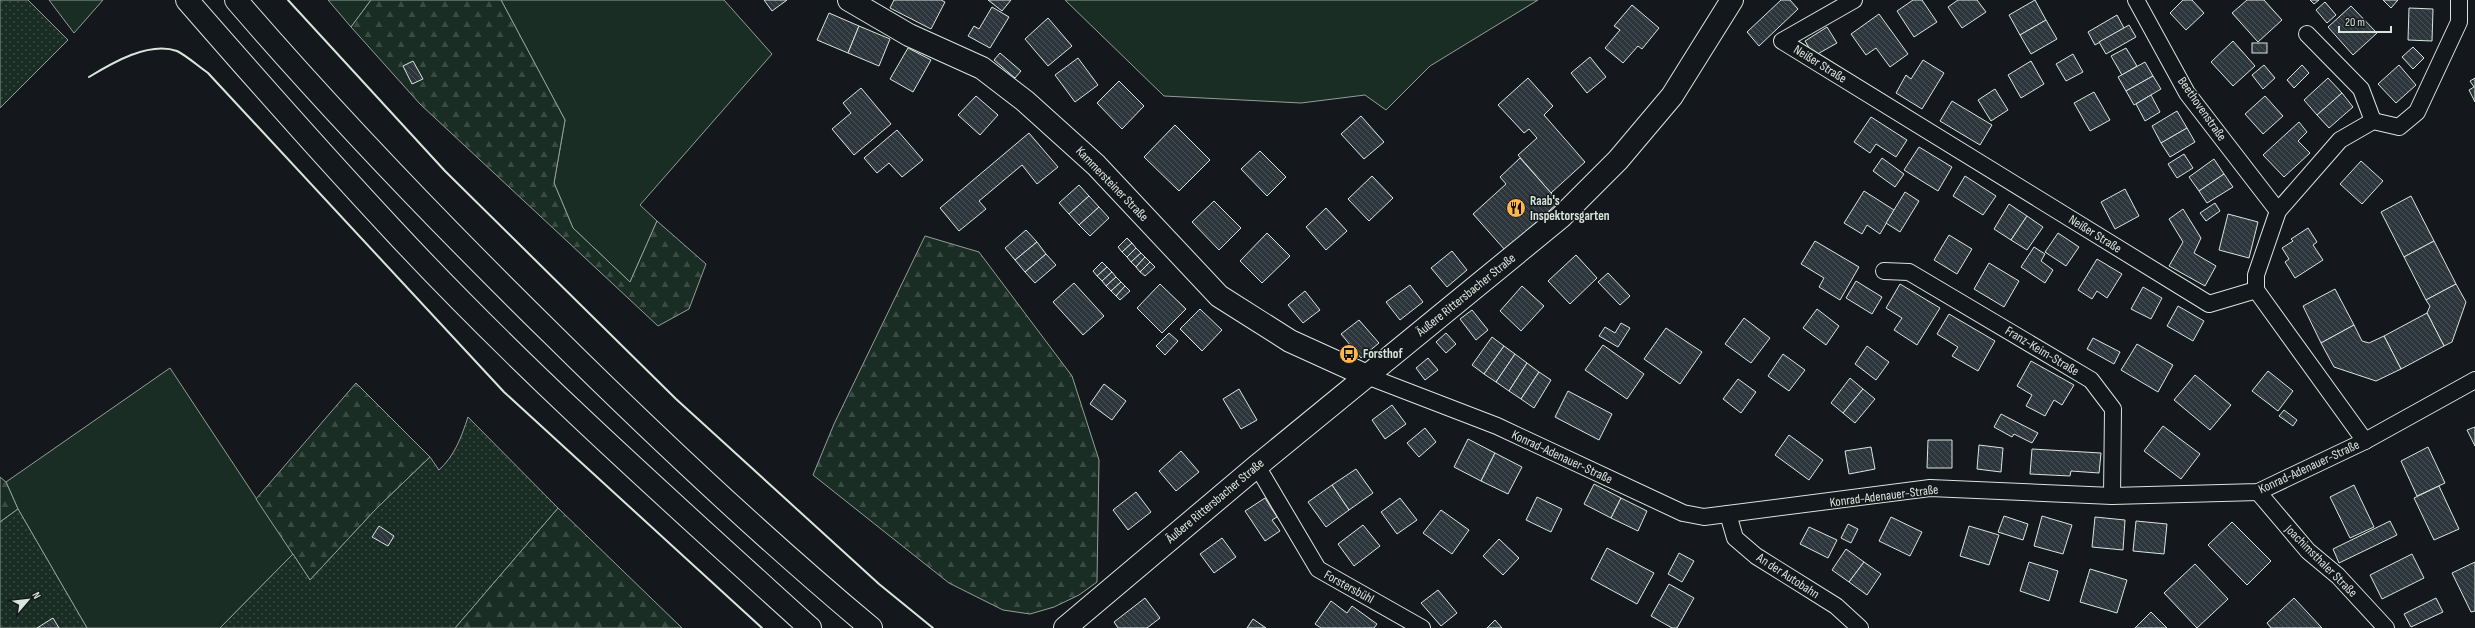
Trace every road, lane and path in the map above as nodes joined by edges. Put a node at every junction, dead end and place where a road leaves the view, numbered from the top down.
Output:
1 (188, 0) edge
2 (236, 0) edge
3 (849, 0) edge
4 (1732, 0) edge
5 (1854, 0) edge
6 (2136, 0) edge
7 (2459, 0) edge
8 (2307, 34) dead end
9 (2373, 120) junction
10 (2278, 210) junction
11 (1884, 271) dead end
12 (2256, 290) junction
13 (1367, 376) junction
14 (2475, 380) edge
15 (2365, 441) junction
16 (1257, 466) junction
17 (2258, 492) junction
18 (2112, 496) junction
19 (1728, 514) junction
20 (810, 628) edge
21 (871, 628) edge
22 (1065, 628) edge
23 (1422, 628) edge
24 (1860, 628) edge
25 (2386, 628) edge

1 - 20 main road
2 - 21 main road
3 - 13 main road, Kammersteiner Straße
4 - 13 main road, Äußere Rittersbacher Straße
5 - 12 street, Neißer Straße
6 - 10 street, Beethovenstraße
7 - 9 street
8 - 9 street
9 - 10 street
10 - 12 street
11 - 18 street, Franz-Keim-Straße
12 - 15 street
13 - 16 main road, Äußere Rittersbacher Straße
13 - 19 street, Konrad-Adenauer-Straße
14 - 15 street, Konrad-Adenauer-Straße
15 - 17 street, Konrad-Adenauer-Straße
16 - 22 main road, Äußere Rittersbacher Straße
16 - 23 street, Forstersbühl
17 - 18 street, Konrad-Adenauer-Straße
17 - 25 street, Joachimsthaler Straße
18 - 19 street, Konrad-Adenauer-Straße
19 - 24 street, An der Autobahn

